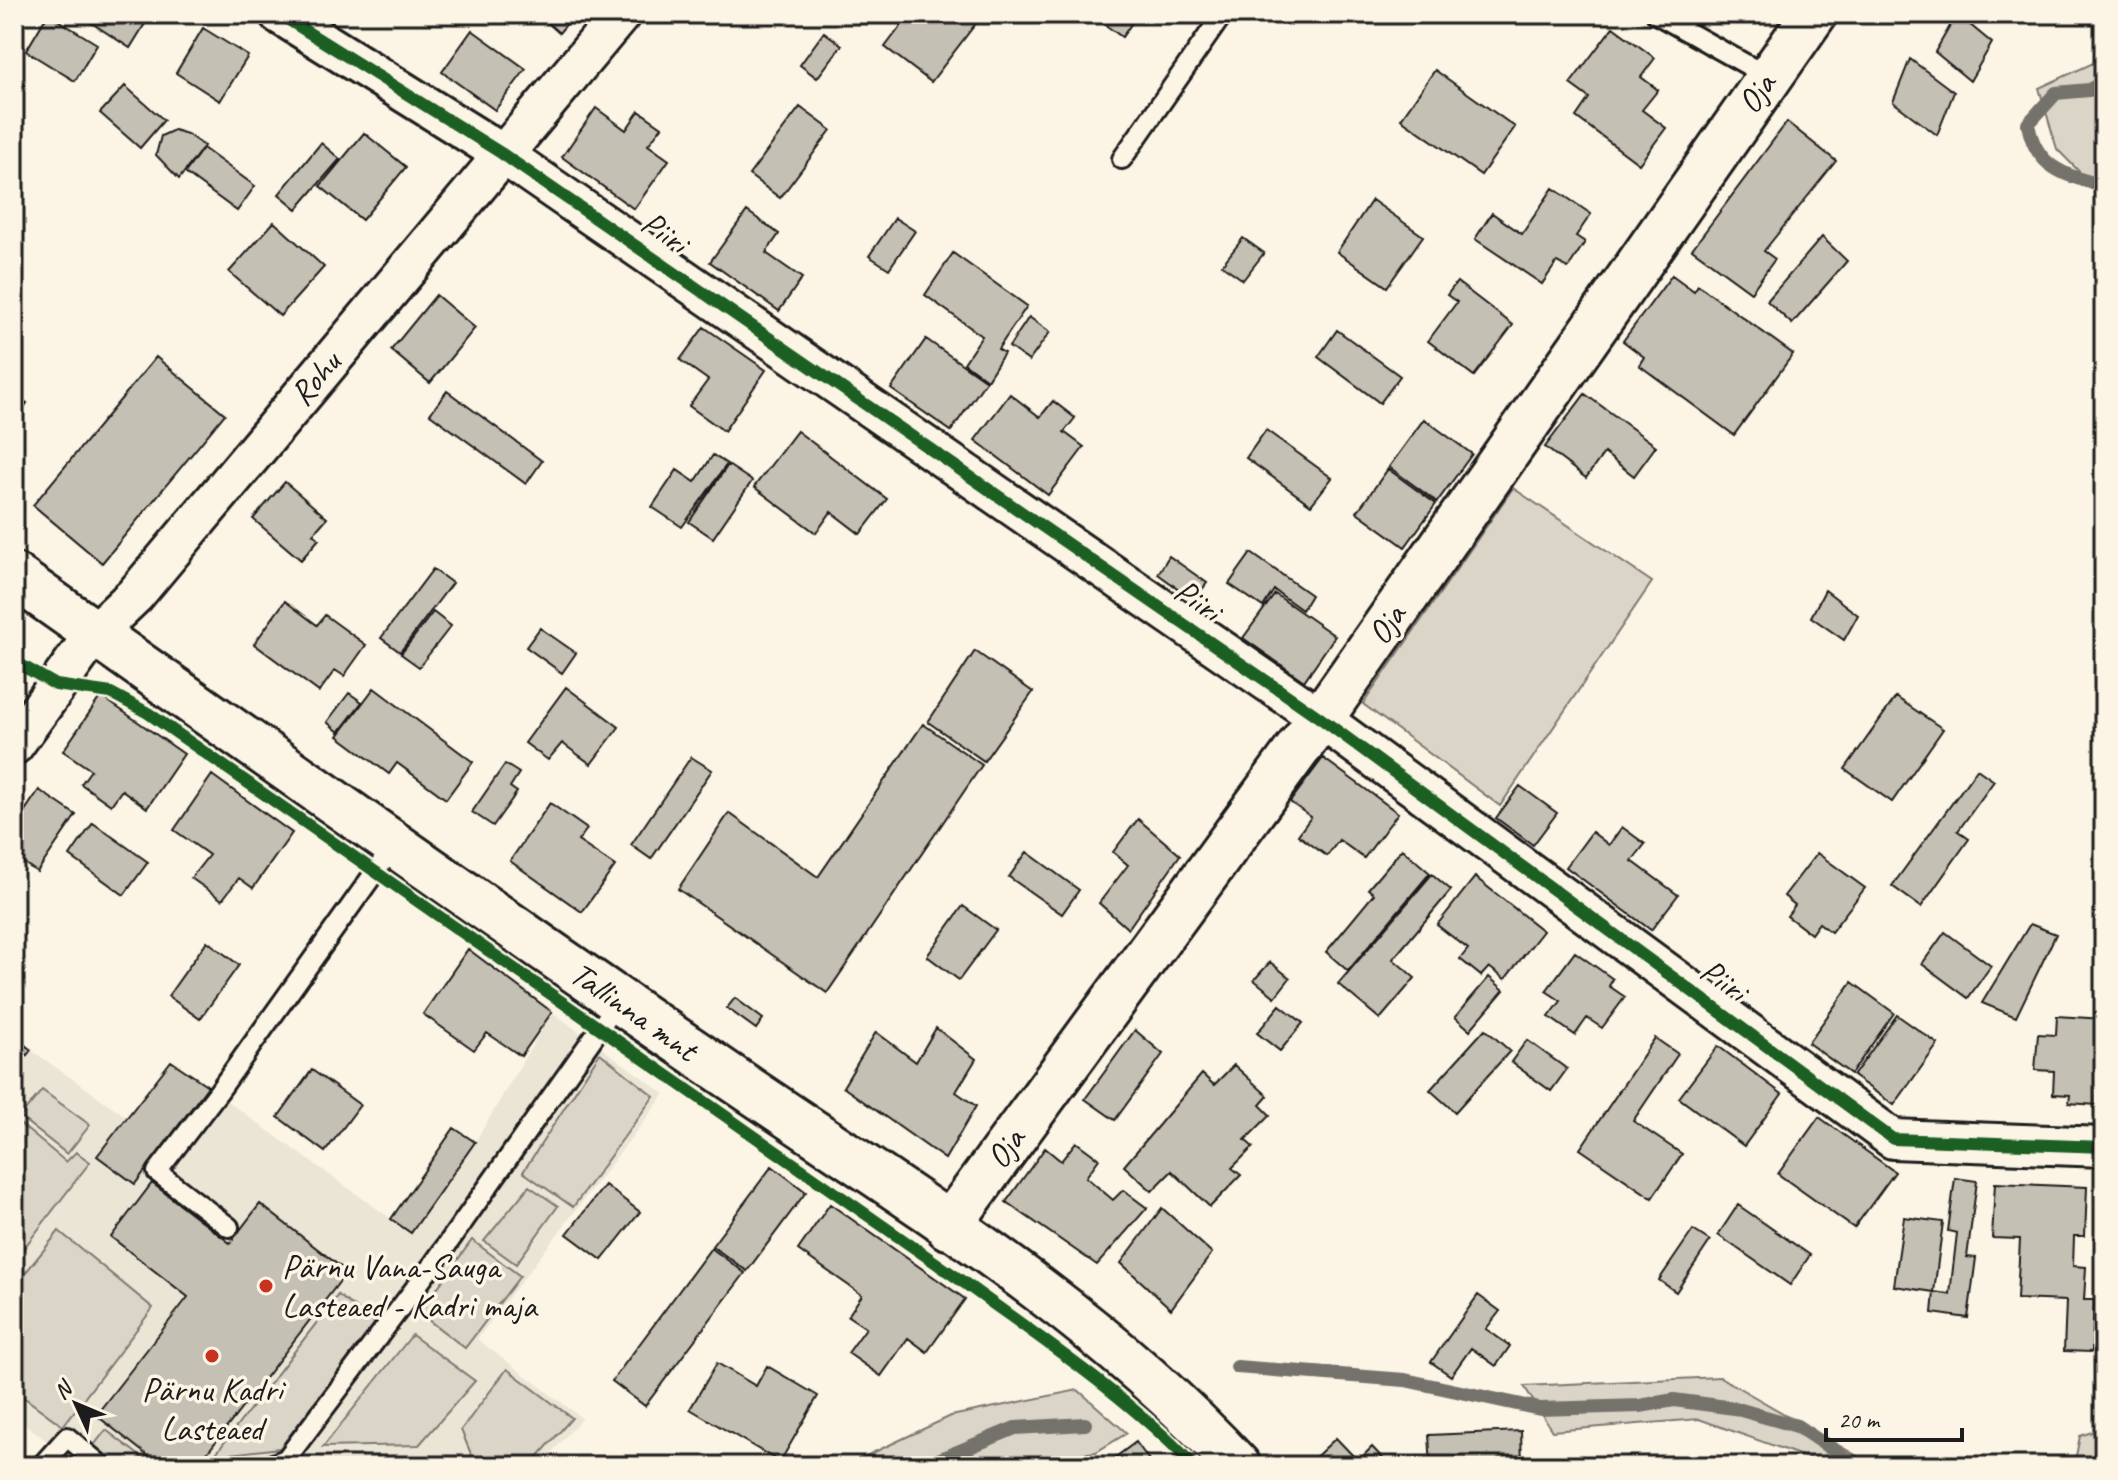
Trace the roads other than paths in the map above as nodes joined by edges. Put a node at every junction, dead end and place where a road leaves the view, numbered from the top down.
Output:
1 (279, 14) edge
2 (621, 14) edge
3 (1223, 14) edge
4 (1656, 14) edge
5 (1814, 14) edge
6 (1767, 76) junction
7 (501, 153) junction
8 (1122, 159) dead end
9 (14, 576) edge
10 (95, 633) junction
11 (1320, 718) junction
12 (14, 745) edge
13 (395, 844) junction
14 (619, 1001) junction
15 (2104, 1147) edge
16 (229, 1227) dead end
17 (948, 1227) junction
18 (41, 1466) edge
19 (102, 1466) edge
20 (268, 1466) edge
21 (1238, 1466) edge

1 - 7 street, Piiri
2 - 7 street, Rohu
3 - 8 lane
4 - 6 lane
5 - 6 main road, Oja
6 - 11 main road, Oja
7 - 10 street, Rohu
7 - 11 street, Piiri
9 - 10 main road, Tallinna mnt
10 - 12 street, Rohu
10 - 13 main road, Tallinna mnt
11 - 15 street, Piiri
11 - 17 main road, Oja
13 - 14 main road, Tallinna mnt
13 - 16 lane
14 - 17 main road, Tallinna mnt
14 - 20 lane
17 - 21 main road, Tallinna mnt
18 - 19 lane

